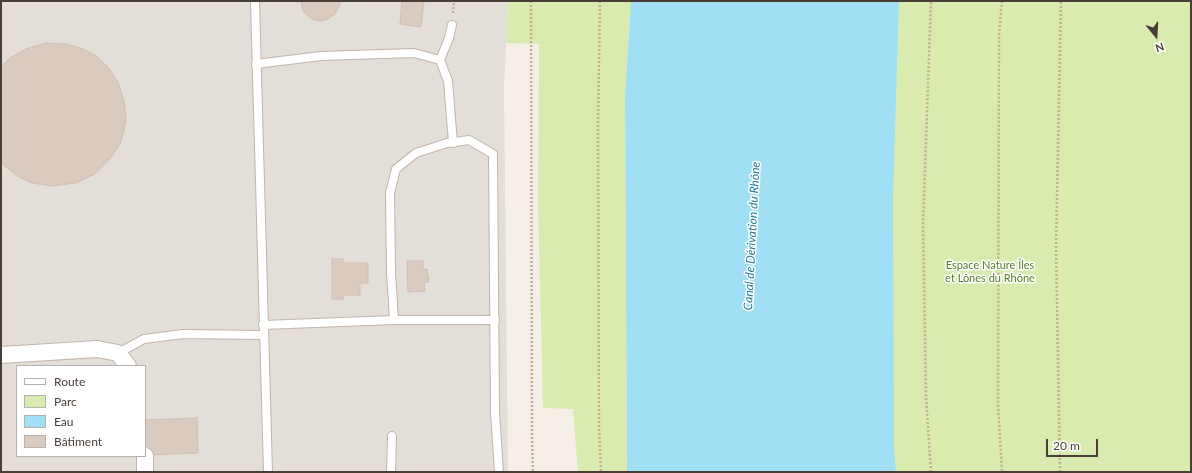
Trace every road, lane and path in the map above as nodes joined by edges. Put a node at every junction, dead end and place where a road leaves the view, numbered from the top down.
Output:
1 (255, 1) edge
2 (531, 1) edge
3 (600, 1) edge
4 (931, 1) edge
5 (1002, 1) edge
6 (1061, 1) edge
7 (452, 25) dead end
8 (440, 60) junction
9 (256, 64) junction
10 (453, 142) junction
11 (394, 320) junction
12 (495, 320) junction
13 (263, 325) junction
14 (264, 335) junction
15 (118, 353) junction
16 (1, 355) edge
17 (127, 365) edge
18 (392, 436) dead end
19 (145, 457) edge
20 (145, 472) edge
21 (268, 472) edge
22 (391, 472) edge
23 (499, 472) edge
24 (533, 472) edge
25 (601, 472) edge
26 (930, 472) edge
27 (1002, 472) edge
28 (1060, 472) edge

1 - 9 lane
2 - 24 path
3 - 25 path
4 - 26 path
5 - 27 path
6 - 28 path
7 - 8 lane
8 - 9 lane
8 - 10 lane
9 - 13 lane
10 - 11 lane
10 - 12 lane
11 - 12 lane
11 - 13 lane
12 - 23 lane
13 - 14 lane
14 - 15 lane
14 - 21 lane
15 - 16 street
15 - 17 street
18 - 22 lane
19 - 20 street

